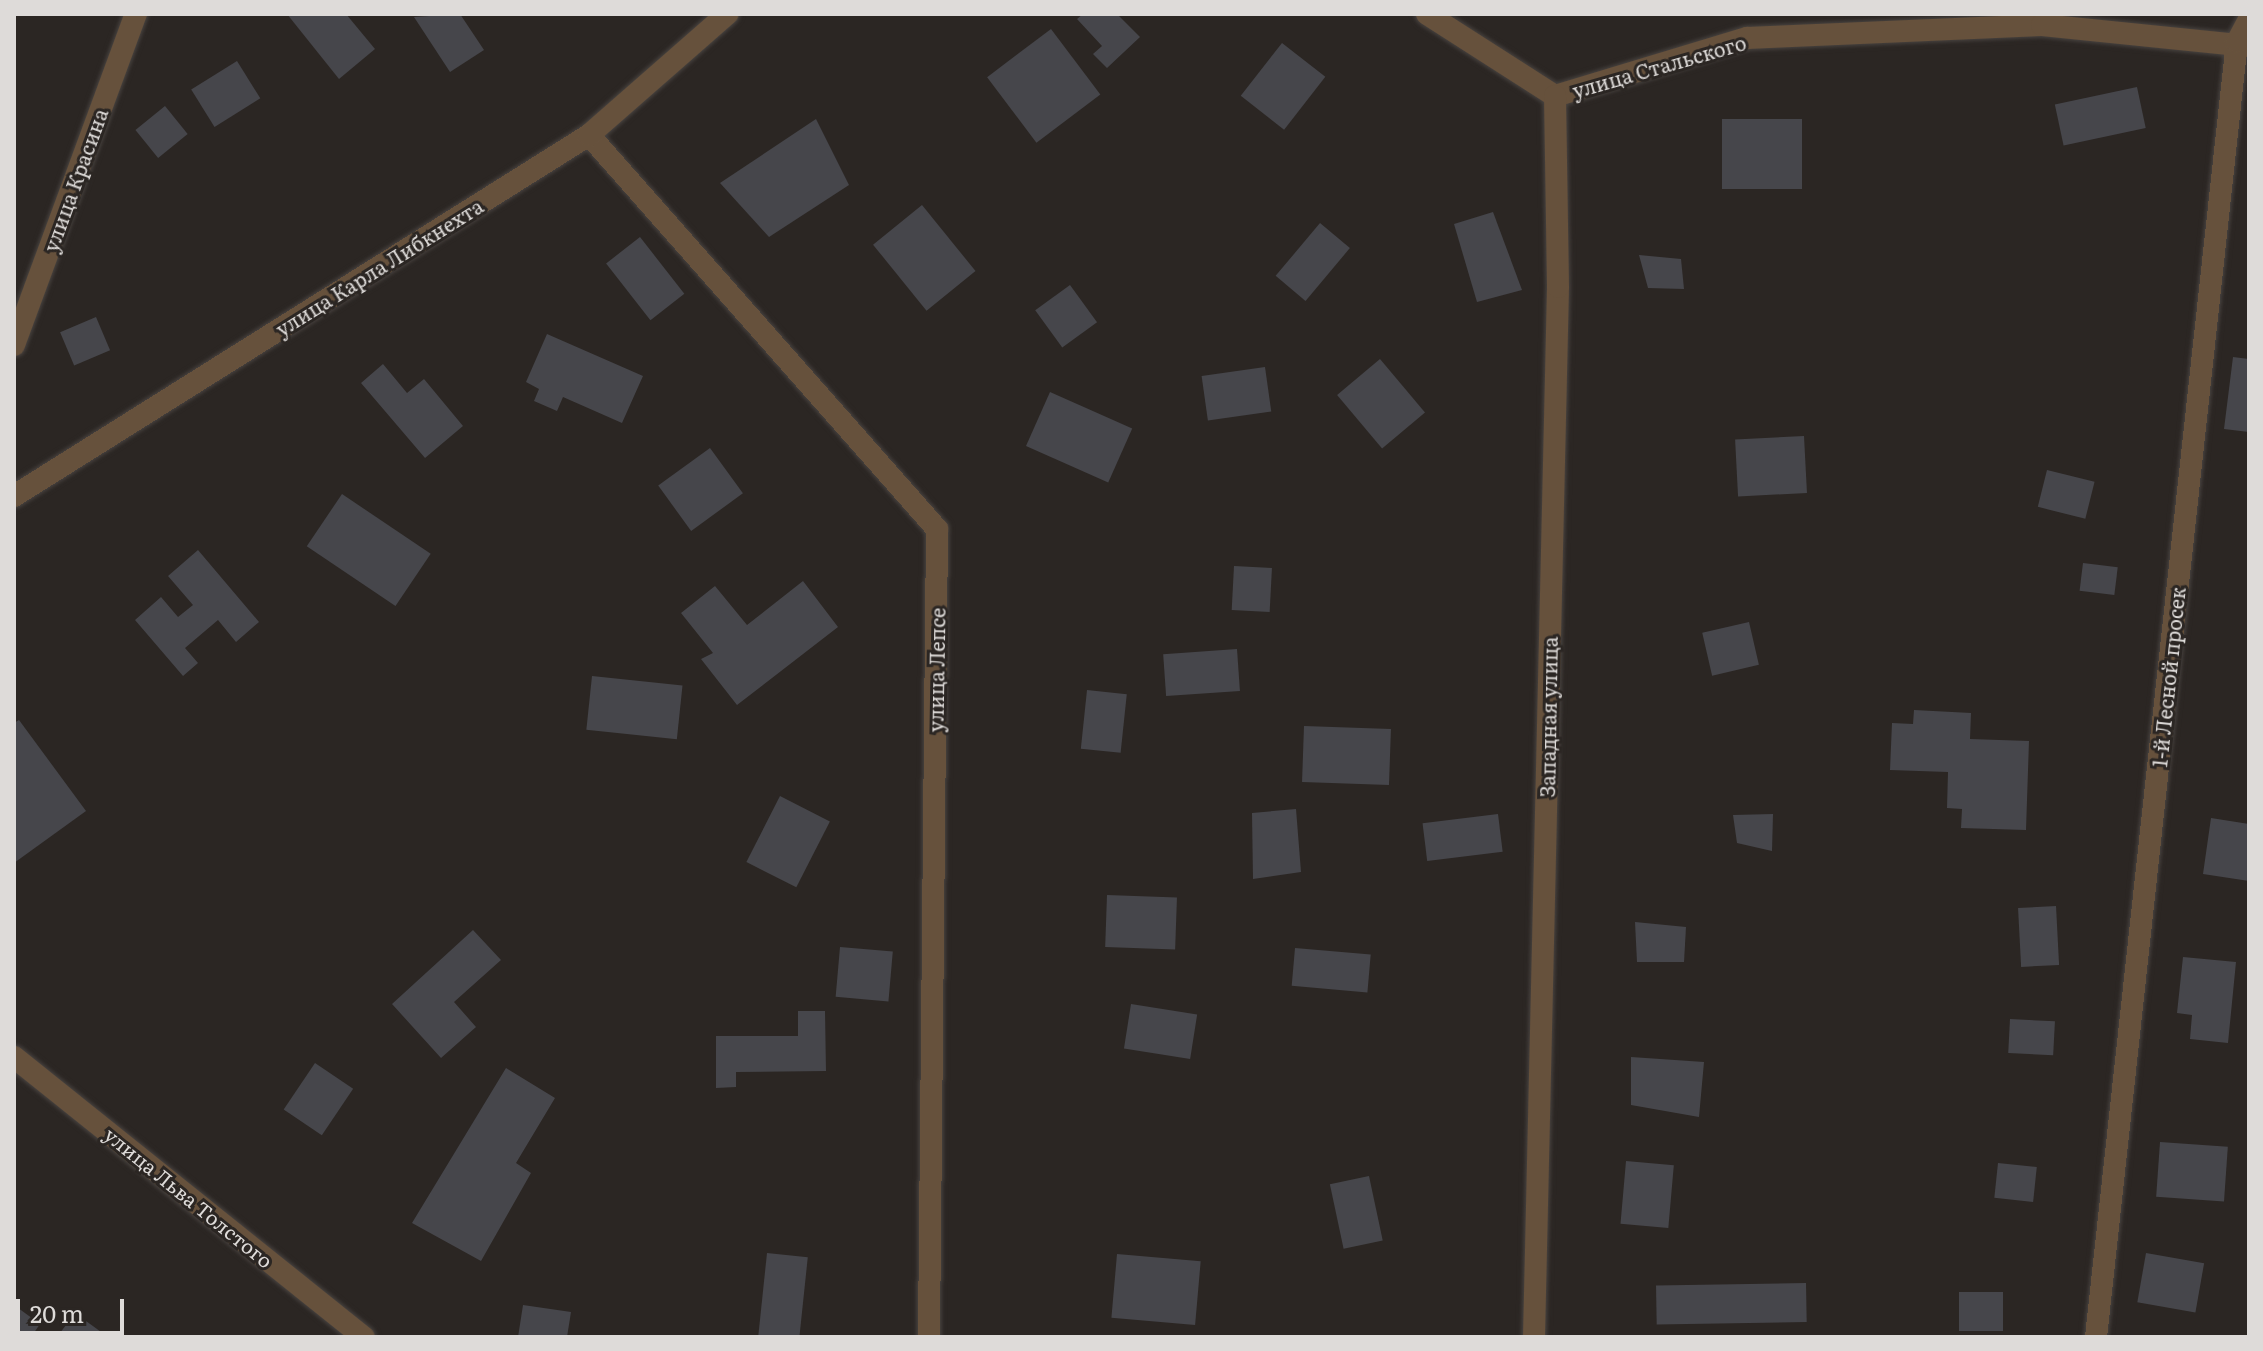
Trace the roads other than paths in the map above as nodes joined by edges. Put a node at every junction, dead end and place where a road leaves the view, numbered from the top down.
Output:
1 (136, 14) edge
2 (727, 14) edge
3 (1427, 14) edge
4 (2249, 19) edge
5 (2243, 44) edge
6 (1555, 96) junction
7 (589, 135) junction
8 (14, 345) edge
9 (14, 496) edge
10 (14, 1057) edge
11 (364, 1337) edge
12 (929, 1337) edge
13 (1534, 1337) edge
14 (2096, 1337) edge

1 - 8 street, улица Красина
2 - 7 street, улица Карла Либкнехта
3 - 6 street, улица Стальского
4 - 5 street, 1-й Лесной просек
5 - 6 street, улица Стальского
5 - 14 street, 1-й Лесной просек
6 - 13 street, Западная улица
7 - 9 street, улица Карла Либкнехта
7 - 12 street, улица Лепсе
10 - 11 street, улица Льва Толстого

